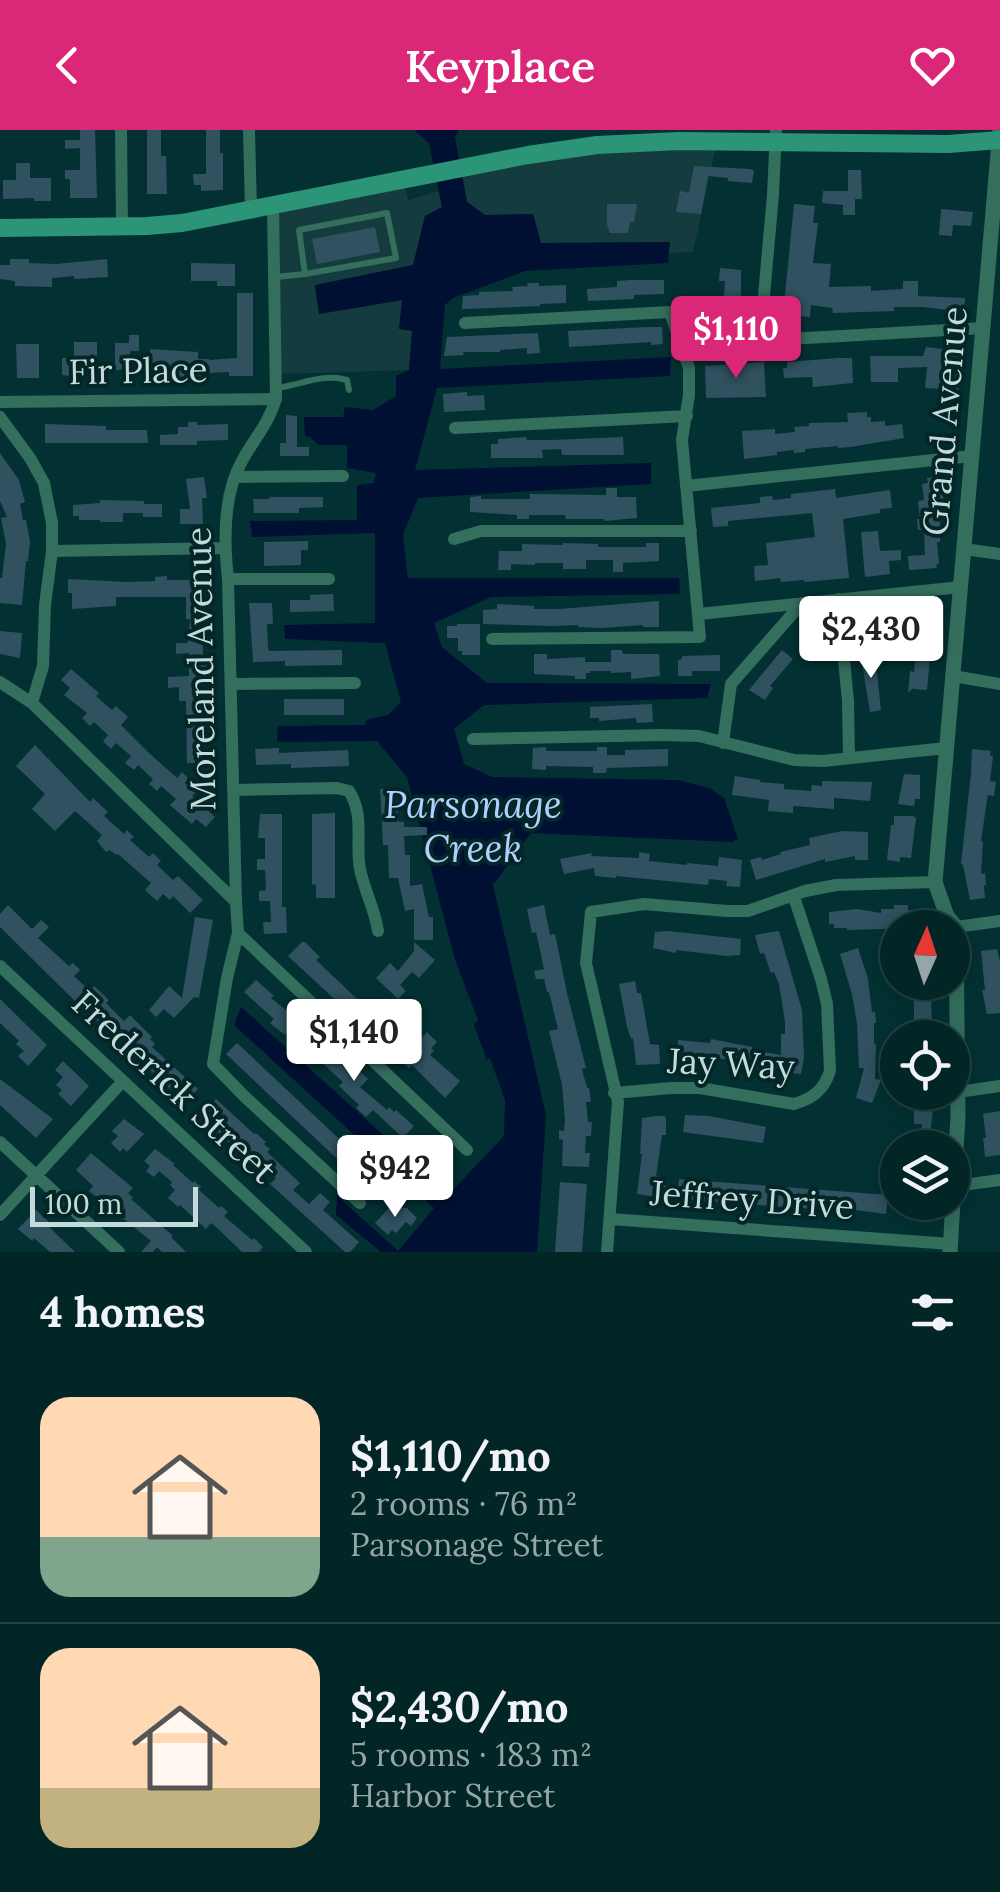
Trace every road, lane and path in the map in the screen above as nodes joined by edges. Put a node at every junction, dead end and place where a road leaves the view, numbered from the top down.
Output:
1 (121, 130) edge
2 (249, 130) edge
3 (1000, 130) edge
4 (776, 136) edge
5 (930, 137) edge
6 (1000, 140) edge
7 (997, 200) edge
8 (273, 207) junction
9 (250, 211) junction
10 (122, 226) junction
11 (0, 228) edge
12 (305, 274) junction
13 (274, 277) junction
14 (994, 277) edge
15 (465, 323) dead end
16 (983, 328) junction
17 (760, 340) junction
18 (680, 345) junction
19 (349, 390) dead end
20 (276, 394) junction
21 (0, 402) edge
22 (687, 416) junction
23 (0, 417) edge
24 (455, 428) dead end
25 (972, 456) junction
26 (343, 476) dead end
27 (235, 477) junction
28 (686, 486) junction
29 (691, 531) junction
30 (454, 539) dead end
31 (225, 548) junction
32 (964, 549) junction
33 (52, 552) junction
34 (1000, 554) edge
35 (228, 579) junction
36 (329, 579) dead end
37 (961, 587) junction
38 (838, 599) junction
39 (802, 603) junction
40 (700, 614) junction
41 (492, 639) dead end
42 (953, 676) junction
43 (0, 682) edge
44 (355, 683) dead end
45 (231, 684) junction
46 (1000, 684) edge
47 (32, 703) junction
48 (472, 739) dead end
49 (723, 743) junction
50 (946, 748) junction
51 (849, 758) junction
52 (234, 790) junction
53 (935, 882) junction
54 (794, 897) junction
55 (236, 902) junction
56 (945, 910) edge
57 (1000, 921) edge
58 (970, 925) edge
59 (378, 931) dead end
60 (238, 932) junction
61 (0, 966) edge
62 (123, 1081) junction
63 (1000, 1086) edge
64 (970, 1090) edge
65 (614, 1093) junction
66 (0, 1142) edge
67 (467, 1150) dead end
68 (37, 1176) junction
69 (1000, 1180) edge
70 (970, 1184) edge
71 (360, 1202) dead end
72 (0, 1214) edge
73 (610, 1219) junction
74 (952, 1220) edge
75 (951, 1248) edge
76 (119, 1252) edge
77 (306, 1252) edge
78 (607, 1252) edge

1 - 10 street
2 - 9 street
3 - 6 street, Grand Avenue
4 - 5 main road
4 - 8 main road
4 - 17 street
5 - 6 main road
6 - 7 street, Grand Avenue
7 - 14 street, Grand Avenue
8 - 9 main road
8 - 13 street, Moreland Avenue
9 - 10 main road
10 - 11 main road
12 - 12 lane
12 - 13 lane
13 - 20 street, Moreland Avenue
14 - 16 street, Grand Avenue
15 - 18 street
16 - 17 street
16 - 25 street, Grand Avenue
17 - 18 street
18 - 22 street
19 - 20 lane
20 - 21 street, Fir Place
20 - 27 street, Moreland Avenue
22 - 24 street
22 - 28 street
23 - 33 street
25 - 28 street
25 - 32 street, Grand Avenue
26 - 27 street
27 - 31 street, Moreland Avenue
28 - 29 street
29 - 30 street
29 - 40 street
31 - 33 street
31 - 35 street, Moreland Avenue
32 - 34 street
32 - 37 street, Grand Avenue
33 - 47 street
35 - 36 street
35 - 45 street, Moreland Avenue
37 - 38 street
37 - 42 street, Grand Avenue
38 - 39 street
38 - 51 street
39 - 40 street
39 - 49 street
40 - 41 street
42 - 46 street
42 - 50 street, Grand Avenue
43 - 47 street
44 - 45 street
45 - 52 street, Moreland Avenue
47 - 55 street
48 - 49 street
49 - 51 street
50 - 51 street
50 - 53 street, Grand Avenue
52 - 55 street, Moreland Avenue
52 - 59 street
53 - 54 street
53 - 56 street, Grand Avenue
54 - 65 street
54 - 65 street, Jay Way
55 - 60 street, Moreland Avenue
57 - 58 street
60 - 67 street
60 - 71 street, Moreland Avenue
61 - 62 street, Frederick Street
62 - 68 street
62 - 77 street, Frederick Street
63 - 64 street
65 - 73 street
66 - 68 street
68 - 72 street
68 - 76 street
69 - 70 street
73 - 75 street, Jeffrey Drive
73 - 78 street
74 - 75 street, Grand Avenue

